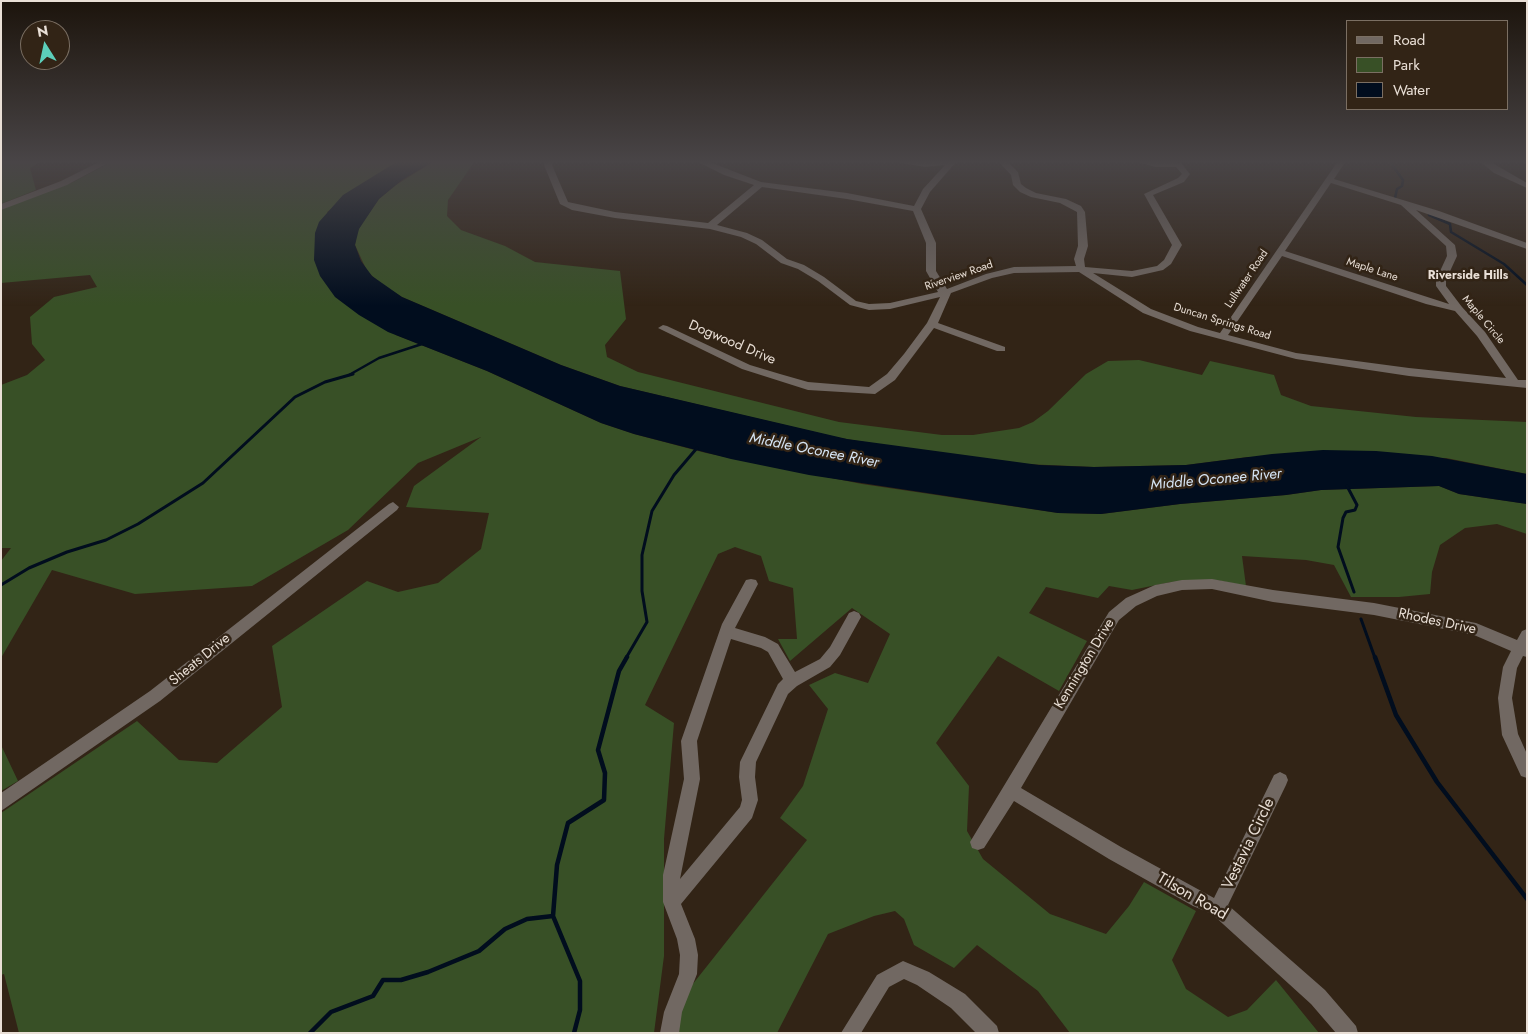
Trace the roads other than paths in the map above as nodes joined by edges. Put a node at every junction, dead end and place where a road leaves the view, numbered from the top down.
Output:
1 (584, 209) edge
2 (730, 209) edge
3 (913, 209) edge
4 (1078, 209) edge
5 (1156, 209) edge
6 (1309, 209) edge
7 (1411, 209) edge
8 (1422, 209) edge
9 (917, 210) joint
10 (710, 226) junction
11 (1527, 246) edge
12 (1278, 252) junction
13 (1081, 268) junction
14 (947, 294) junction
15 (1458, 309) junction
16 (932, 324) junction
17 (663, 328) dead end
18 (1223, 335) junction
19 (1001, 349) dead end
20 (1515, 382) junction
21 (1527, 384) edge
22 (393, 507) dead end
23 (750, 584) dead end
24 (1374, 609) joint
25 (854, 617) dead end
26 (727, 632) junction
27 (1525, 645) edge
28 (792, 680) junction
29 (1527, 771) edge
30 (1280, 780) dead end
31 (1011, 791) junction
32 (1, 804) edge
33 (978, 842) dead end
34 (672, 902) junction
35 (1218, 908) junction
36 (669, 1033) edge
37 (850, 1033) edge
38 (990, 1033) edge
39 (1349, 1033) edge

1 - 10 street, Riverview Road
2 - 10 street
3 - 9 street
4 - 13 street
5 - 13 street, Riverview Road
6 - 12 street, Lullwater Road
7 - 15 street, Maple Circle
8 - 11 street
9 - 14 street
10 - 14 street, Riverview Road
12 - 15 street, Maple Lane
12 - 18 street, Lullwater Road
13 - 14 street, Riverview Road
13 - 18 street, Duncan Springs Road
14 - 16 street, Dogwood Drive
15 - 20 street, Maple Circle
16 - 17 street, Dogwood Drive
16 - 19 street
18 - 20 street, Duncan Springs Road
20 - 21 street, Duncan Springs Road
22 - 32 street, Sheats Drive
23 - 26 street
24 - 27 street, Rhodes Drive
24 - 31 street, Kennington Drive
25 - 28 street
26 - 28 street
26 - 34 street
27 - 29 street
28 - 34 street
30 - 35 street, Vestavia Circle
31 - 33 street, Kennington Drive
31 - 35 street, Tilson Road
34 - 36 street
35 - 39 street, Tilson Road
37 - 38 street

